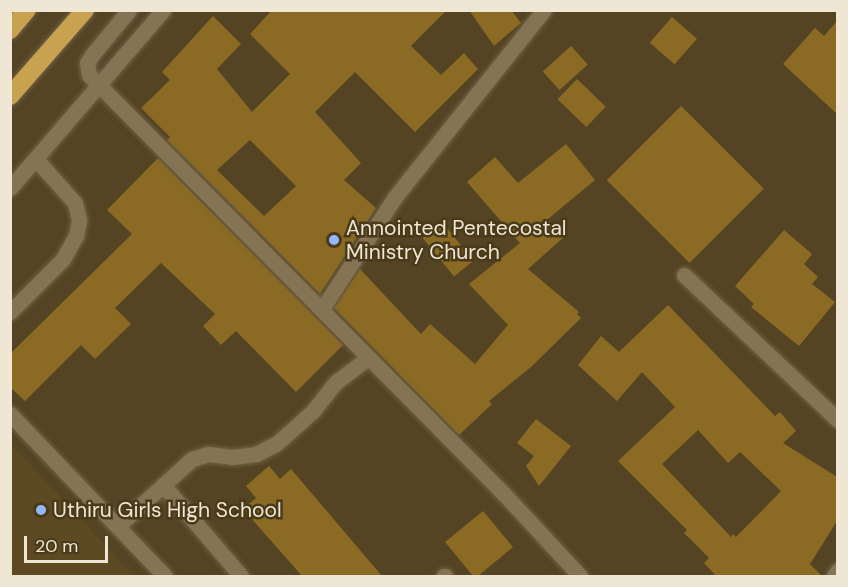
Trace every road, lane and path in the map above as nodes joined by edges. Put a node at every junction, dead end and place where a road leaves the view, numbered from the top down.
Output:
1 (27, 10) edge
2 (85, 10) edge
3 (129, 10) edge
4 (163, 10) edge
5 (544, 10) edge
6 (10, 30) edge
7 (98, 85) junction
8 (10, 96) edge
9 (36, 159) junction
10 (10, 188) edge
11 (684, 274) dead end
12 (322, 309) junction
13 (10, 312) edge
14 (368, 358) junction
15 (10, 414) edge
16 (837, 420) edge
17 (163, 485) junction
18 (118, 526) junction
19 (837, 570) edge
20 (165, 576) edge
21 (241, 576) edge
22 (580, 576) edge
23 (834, 576) edge

1 - 6 highway
2 - 8 highway
3 - 7 street
4 - 7 street
5 - 12 street
7 - 9 street
7 - 12 street
9 - 10 street
9 - 13 street
11 - 16 street
12 - 14 street
14 - 17 street
14 - 22 street
15 - 18 street
17 - 18 street
17 - 21 street
18 - 20 street
19 - 23 street

